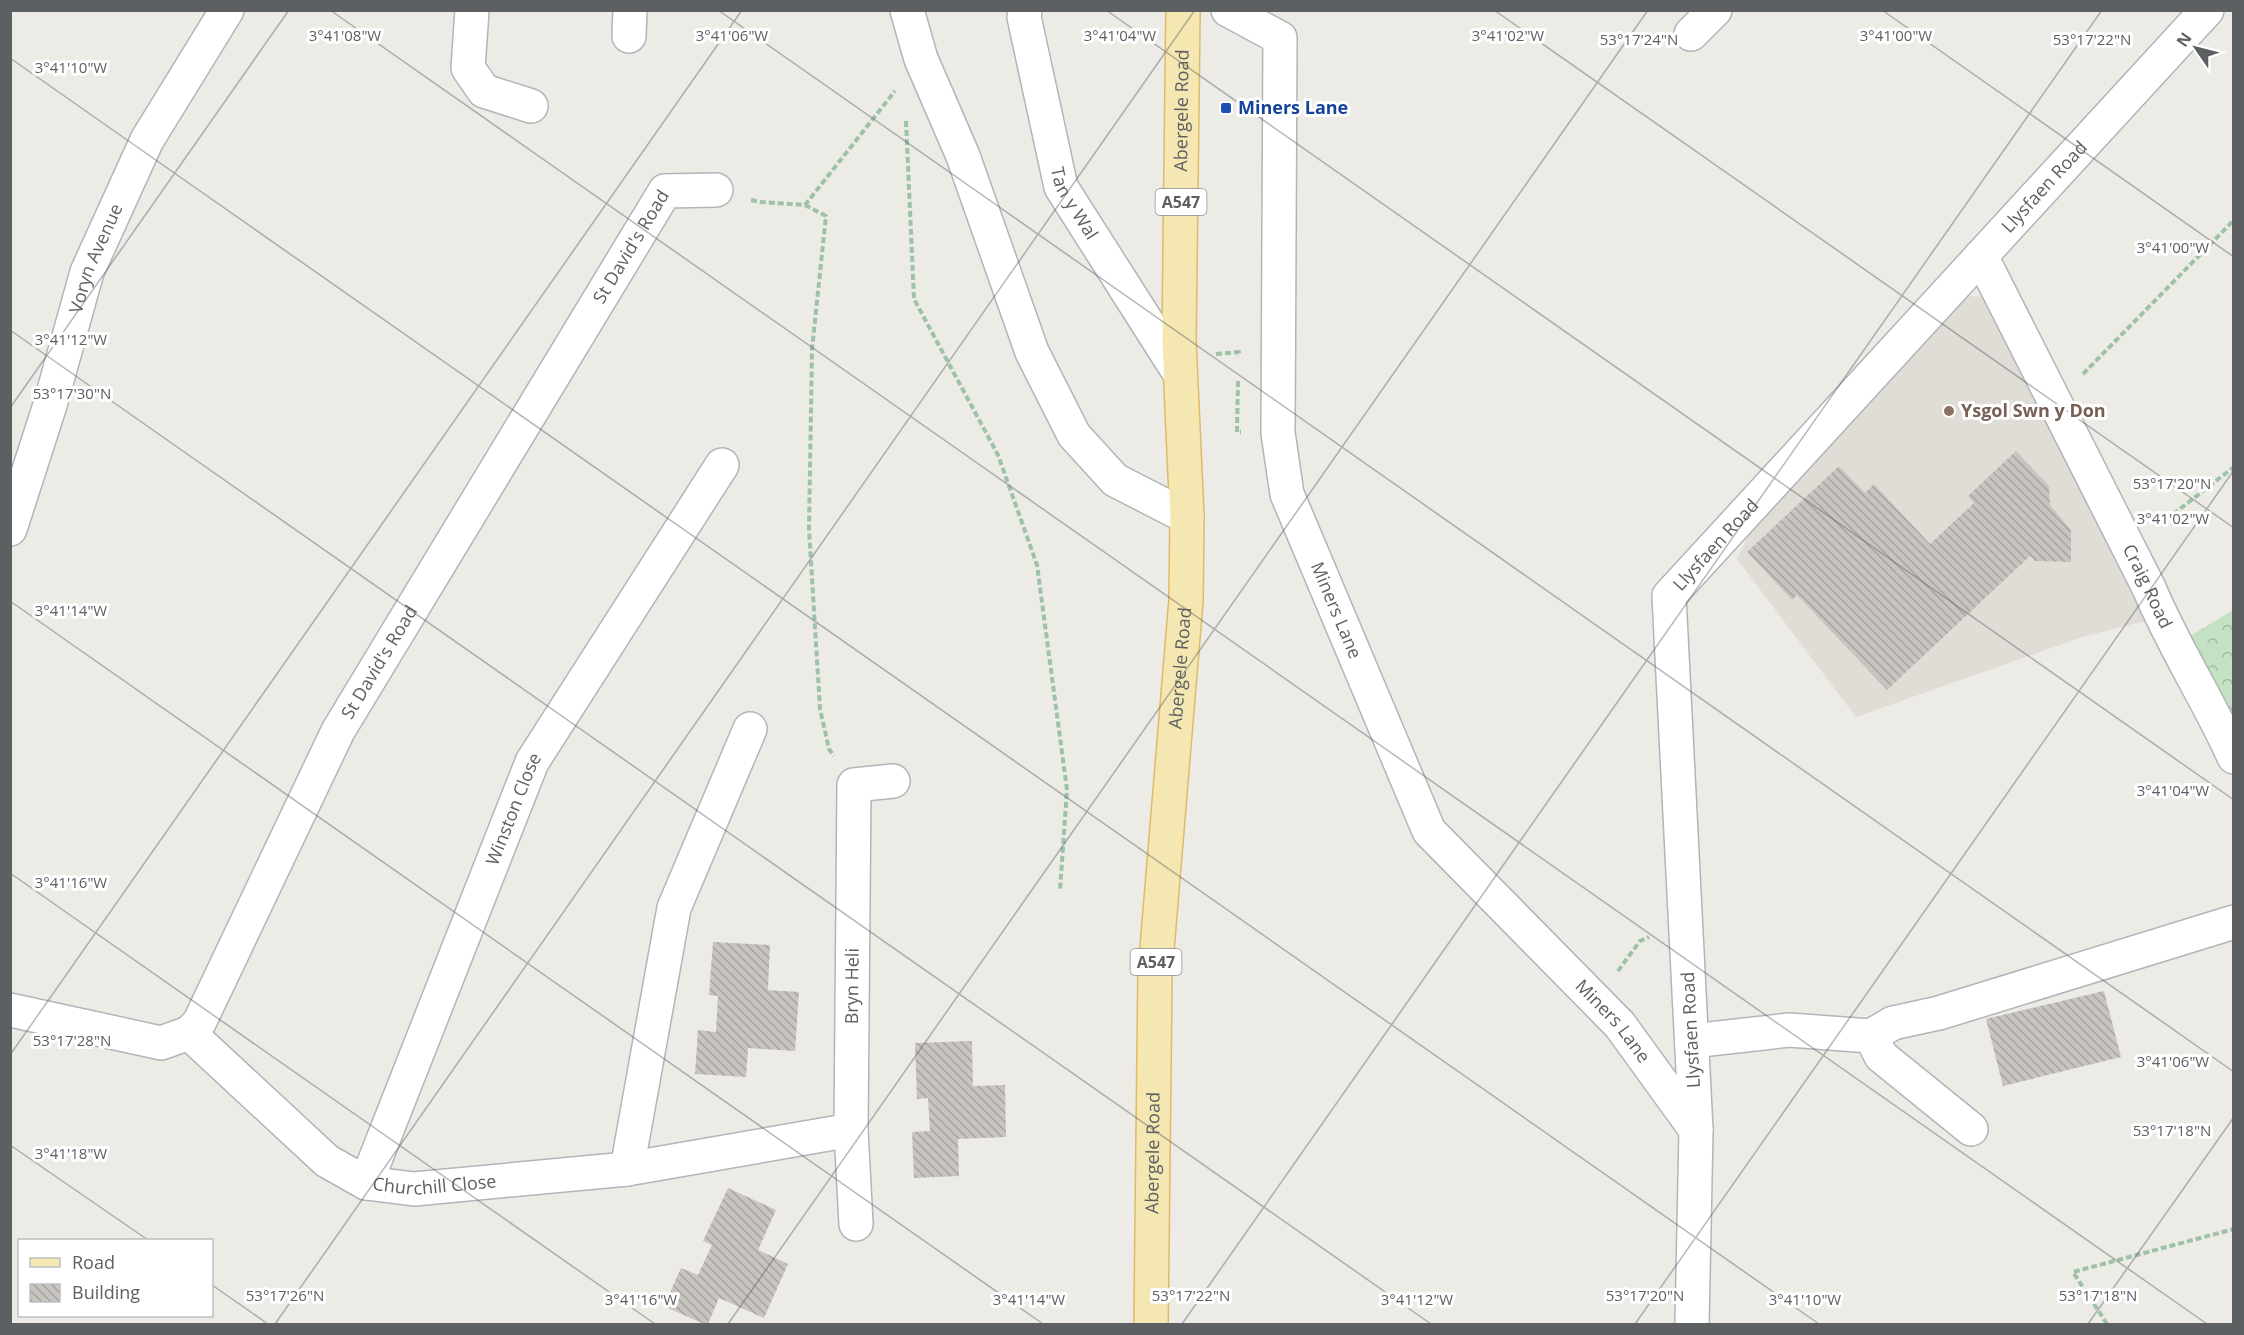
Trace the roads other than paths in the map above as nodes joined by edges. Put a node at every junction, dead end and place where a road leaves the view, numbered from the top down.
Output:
1 (227, 10) edge
2 (472, 10) edge
3 (907, 10) edge
4 (1025, 10) edge
5 (1183, 10) edge
6 (1228, 10) edge
7 (1715, 10) edge
8 (2206, 10) edge
9 (1691, 34) dead end
10 (531, 106) dead end
11 (716, 190) road end
12 (1981, 256) junction
13 (1180, 374) junction
14 (722, 465) dead end
15 (1187, 517) junction
16 (10, 529) edge
17 (750, 729) dead end
18 (2234, 757) edge
19 (893, 781) dead end
20 (2234, 922) edge
21 (10, 1010) edge
22 (189, 1033) junction
23 (1871, 1036) junction
24 (1692, 1041) junction
25 (1971, 1129) dead end
26 (851, 1130) junction
27 (1696, 1130) junction
28 (627, 1169) junction
29 (366, 1183) junction
30 (856, 1224) dead end
31 (1151, 1324) edge
32 (1692, 1324) edge

1 - 16 street, Voryn Avenue
2 - 10 street
3 - 15 street
4 - 13 street, Tan y Wal
5 - 13 main road, Abergele Road / A547
6 - 27 street, Miners Lane
7 - 9 street
8 - 12 street, Llysfaen Road
11 - 22 street, St David's Road
12 - 18 street, Craig Road
12 - 24 street, Llysfaen Road
13 - 15 main road, Abergele Road / A547
14 - 29 street, Winston Close
15 - 31 main road, Abergele Road / A547
17 - 28 street
19 - 26 street, Bryn Heli
20 - 23 street
21 - 22 street
22 - 29 street, Churchill Close
23 - 24 street
23 - 25 street
24 - 27 street, Llysfaen Road
26 - 28 street, Churchill Close
26 - 30 street, Bryn Heli
27 - 32 street, Llysfaen Road
28 - 29 street, Churchill Close

